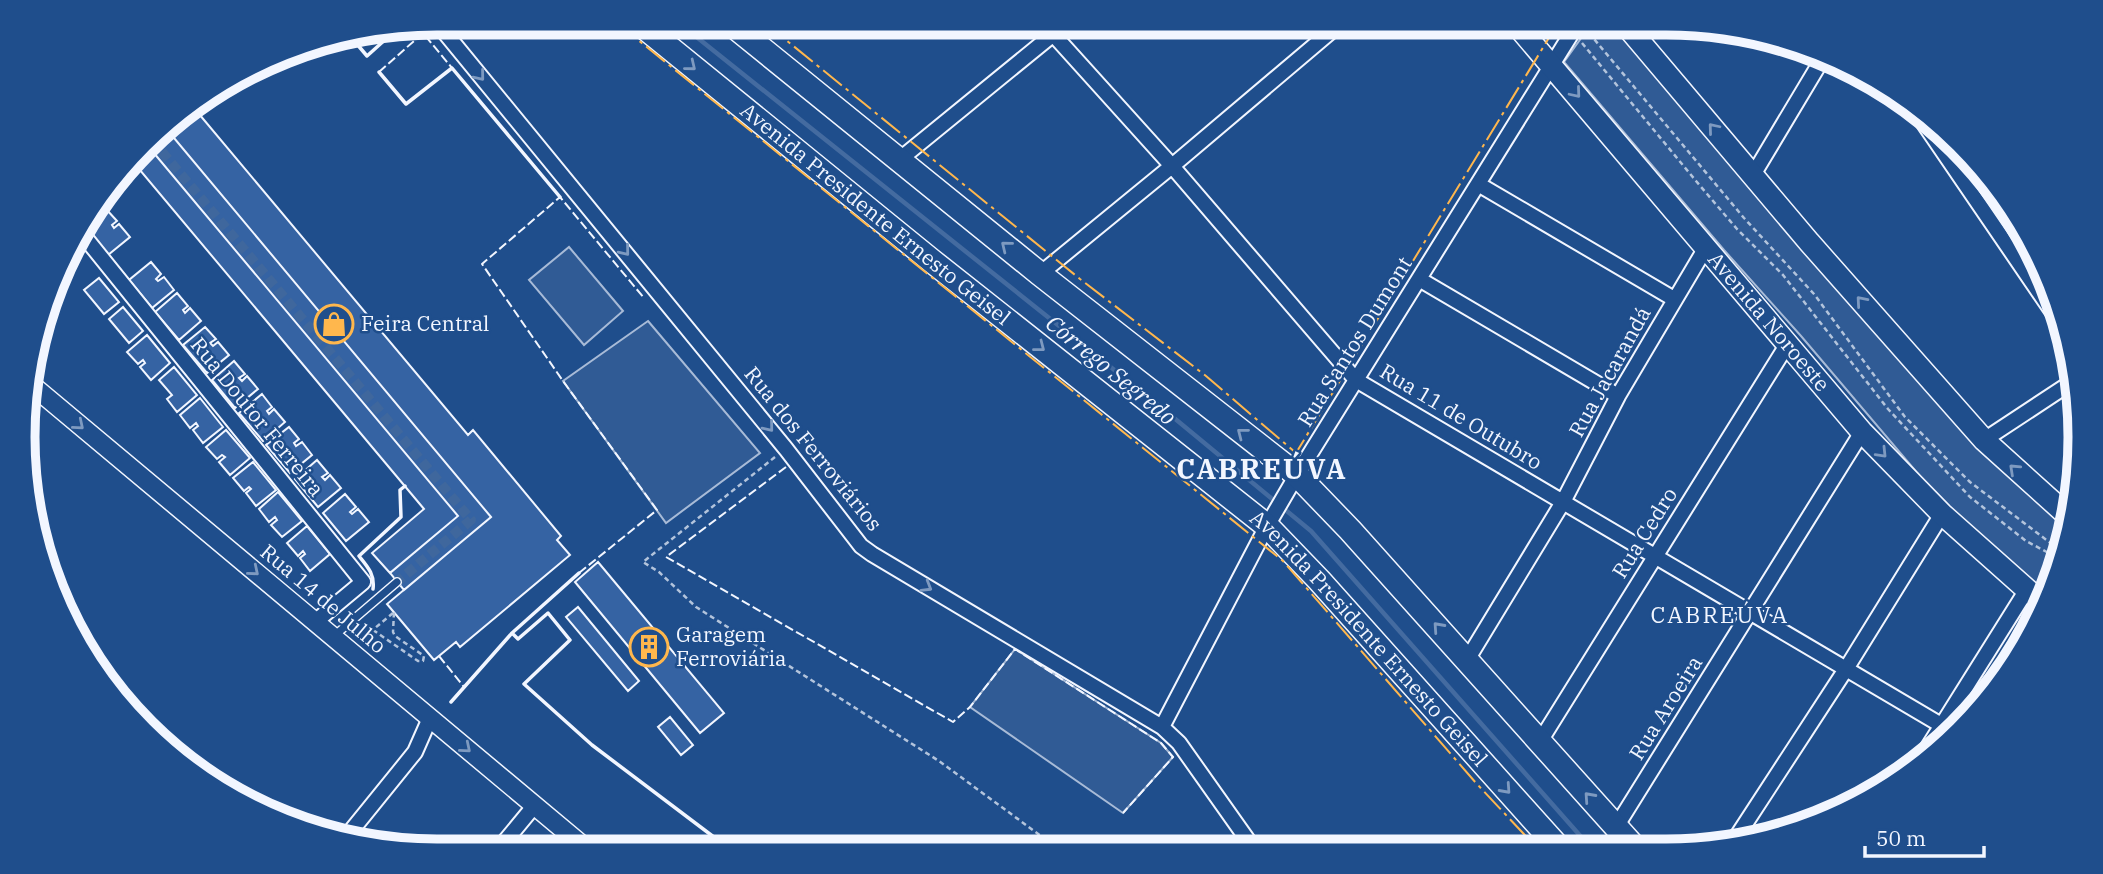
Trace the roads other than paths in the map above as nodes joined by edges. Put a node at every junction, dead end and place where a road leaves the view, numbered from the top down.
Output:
1 (447, 35) edge
2 (654, 35) edge
3 (745, 35) edge
4 (1052, 35) edge
5 (1054, 35) edge
6 (1327, 35) edge
7 (1526, 35) edge
8 (1577, 35) edge
9 (1635, 35) edge
10 (1552, 65) junction
11 (1819, 65) edge
12 (1933, 137) edge
13 (899, 160) junction
14 (1172, 166) junction
15 (1753, 174) junction
16 (1478, 184) junction
17 (87, 240) edge
18 (1705, 249) junction
19 (1040, 274) junction
20 (1419, 279) junction
21 (2043, 298) edge
22 (1675, 299) junction
23 (1787, 345) junction
24 (1356, 380) junction
25 (2065, 387) edge
26 (38, 390) edge
27 (1618, 396) junction
28 (1862, 432) junction
29 (1984, 440) junction
30 (1296, 477) junction
31 (1563, 502) junction
32 (2061, 509) edge
33 (1942, 514) junction
34 (1268, 524) junction
35 (1656, 556) junction
36 (397, 582) tunnel mouth
37 (2034, 597) edge
38 (1750, 612) junction
39 (315, 622) junction
40 (332, 636) junction
41 (1467, 660) junction
42 (1846, 669) junction
43 (1960, 710) edge
44 (429, 718) junction
45 (1162, 727) junction
46 (1944, 727) edge
47 (1539, 743) junction
48 (535, 806) junction
49 (1616, 827) junction
50 (352, 829) edge
51 (1740, 832) edge
52 (507, 839) edge
53 (575, 839) edge
54 (1247, 839) edge
55 (1551, 839) edge
56 (1627, 839) edge

1 -> 45 street, Rua dos Ferroviários
2 -> 34 main road, Avenida Presidente Ernesto Geisel
3 - 13 main road
4 - 13 street
5 - 14 street, Rua 11 de Outubro
6 - 14 street
7 - 10 main road, Avenida Noroeste
8 - 10 street, Rua Santos Dumont
15 -> 9 main road
10 - 16 street, Rua Santos Dumont
10 -> 18 main road, Avenida Noroeste
11 - 15 street
12 - 21 street
19 -> 13 main road
14 - 19 street
14 - 24 street, Rua 11 de Outubro
29 -> 15 main road
16 - 20 street, Rua Santos Dumont
16 - 22 street
17 - 39 street, Rua Doutor Ferreira
18 - 22 street, Rua Jacarandá
18 - 23 main road, Avenida Noroeste
30 -> 19 main road
20 - 24 street, Rua Santos Dumont
20 - 27 street
22 - 27 street, Rua Jacarandá
23 - 28 main road, Avenida Noroeste
23 - 35 street, Rua Cedro
24 - 30 street, Rua Santos Dumont
24 - 31 street, Rua 11 de Outubro
25 - 29 street
26 -> 39 street, Rua 14 de Julho
27 - 31 street, Rua Jacarandá
28 -> 33 main road, Avenida Noroeste
28 - 38 street, Rua Aroeira
32 -> 29 main road
30 - 34 street, Rua Santos Dumont
41 -> 30 main road
31 - 35 street, Rua 11 de Outubro
31 - 41 street, Rua Jacarandá
33 - 37 main road, Avenida Noroeste
33 - 42 street
34 - 45 street, Rua Santos Dumont
34 -> 55 main road, Avenida Presidente Ernesto Geisel
35 - 38 street, Rua 11 de Outubro
35 - 47 street, Rua Cedro
36 - 40 lane
37 - 43 street
38 - 42 street, Rua 11 de Outubro
38 - 49 street, Rua Aroeira
39 - 40 street, Rua 14 de Julho
40 - 44 street, Rua 14 de Julho
41 - 47 main road
42 - 46 street, Rua 11 de Outubro
42 - 51 street
44 -> 48 street, Rua 14 de Julho
44 - 50 street
45 - 54 street, Rua dos Ferroviários
49 -> 47 main road
48 - 52 street
48 - 53 street, Rua 14 de Julho
49 - 56 main road

